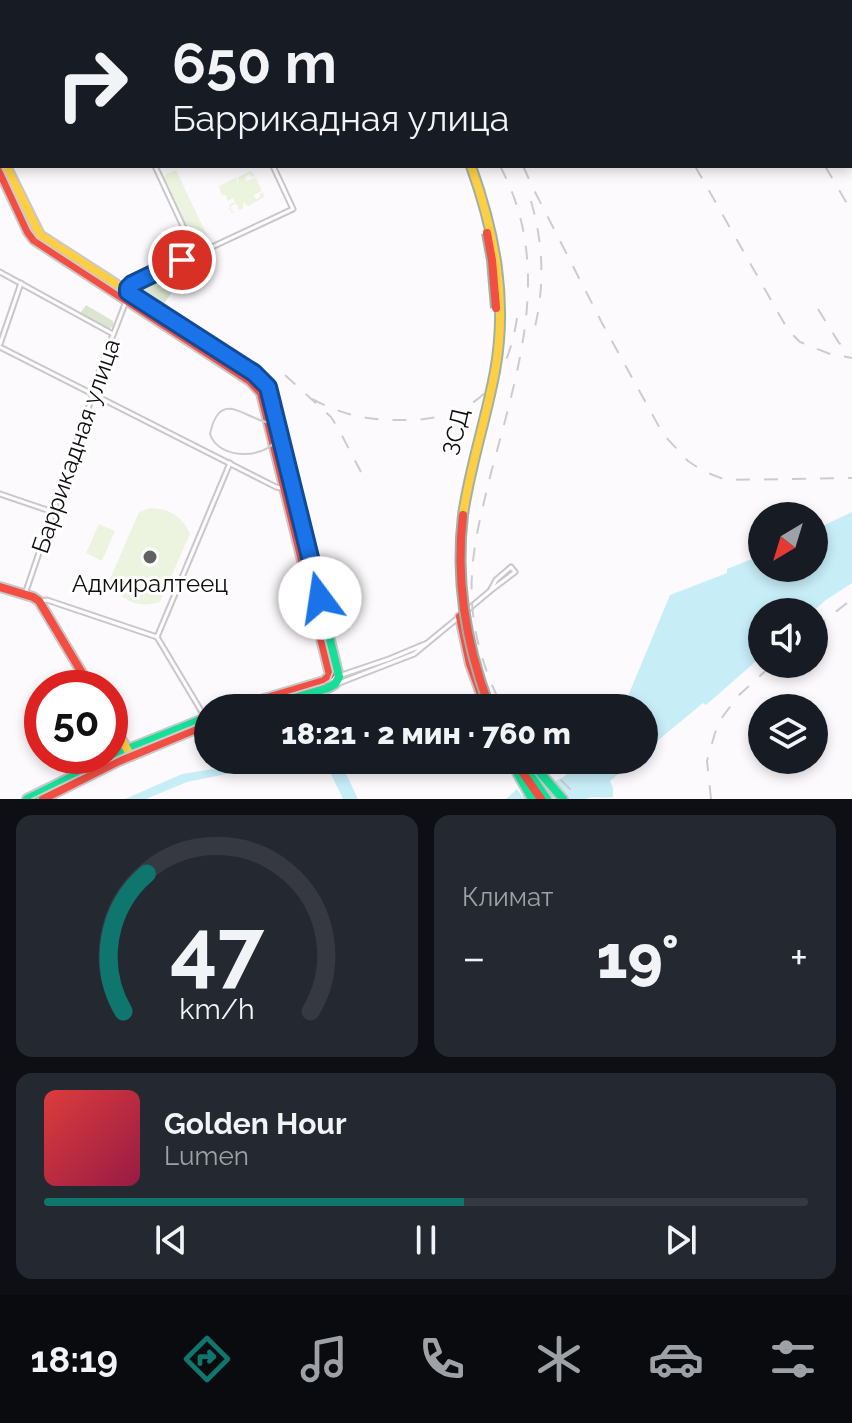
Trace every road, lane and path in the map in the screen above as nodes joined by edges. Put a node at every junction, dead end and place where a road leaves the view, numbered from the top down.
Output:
1 (156, 168) edge
2 (274, 168) edge
3 (469, 168) edge
4 (5, 171) edge
5 (196, 254) junction
6 (0, 272) edge
7 (21, 283) junction
8 (127, 296) junction
9 (113, 334) junction
10 (0, 345) edge
11 (92, 393) junction
12 (230, 463) junction
13 (289, 488) junction
14 (0, 494) edge
15 (53, 512) junction
16 (0, 587) edge
17 (490, 591) junction
18 (25, 594) junction
19 (39, 601) junction
20 (157, 637) junction
21 (80, 670) edge
22 (334, 679) junction
23 (282, 694) edge
24 (296, 694) edge
25 (481, 694) edge
26 (194, 699) edge
27 (194, 726) edge
28 (129, 753) junction
29 (519, 774) edge
30 (522, 774) edge
31 (530, 774) edge
32 (541, 774) edge
33 (27, 799) edge
34 (43, 799) edge
35 (532, 799) edge
36 (541, 799) edge
37 (547, 799) edge
38 (563, 799) edge

1 - 5 street
2 - 5 street
3 - 25 main road, ЗСД, bridge
4 - 8 main road
5 - 8 street
6 - 7 street
7 - 9 street
7 - 10 street
8 - 9 street, Баррикадная улица
8 - 13 main road
9 - 11 street, Баррикадная улица
10 - 11 street
11 - 12 street
11 - 15 street, Баррикадная улица
12 - 13 street
12 - 20 street
13 - 22 main road
14 - 15 street
15 - 18 street, Баррикадная улица
16 - 18 main road
17 - 17 street
17 - 22 street
18 - 19 main road
19 - 20 street
19 - 21 main road
20 - 26 street
22 - 23 main road
22 - 24 main road
27 - 28 main road
28 - 33 main road
28 - 34 main road
29 - 35 main road
30 - 36 main road
31 - 37 main road
32 - 38 main road

